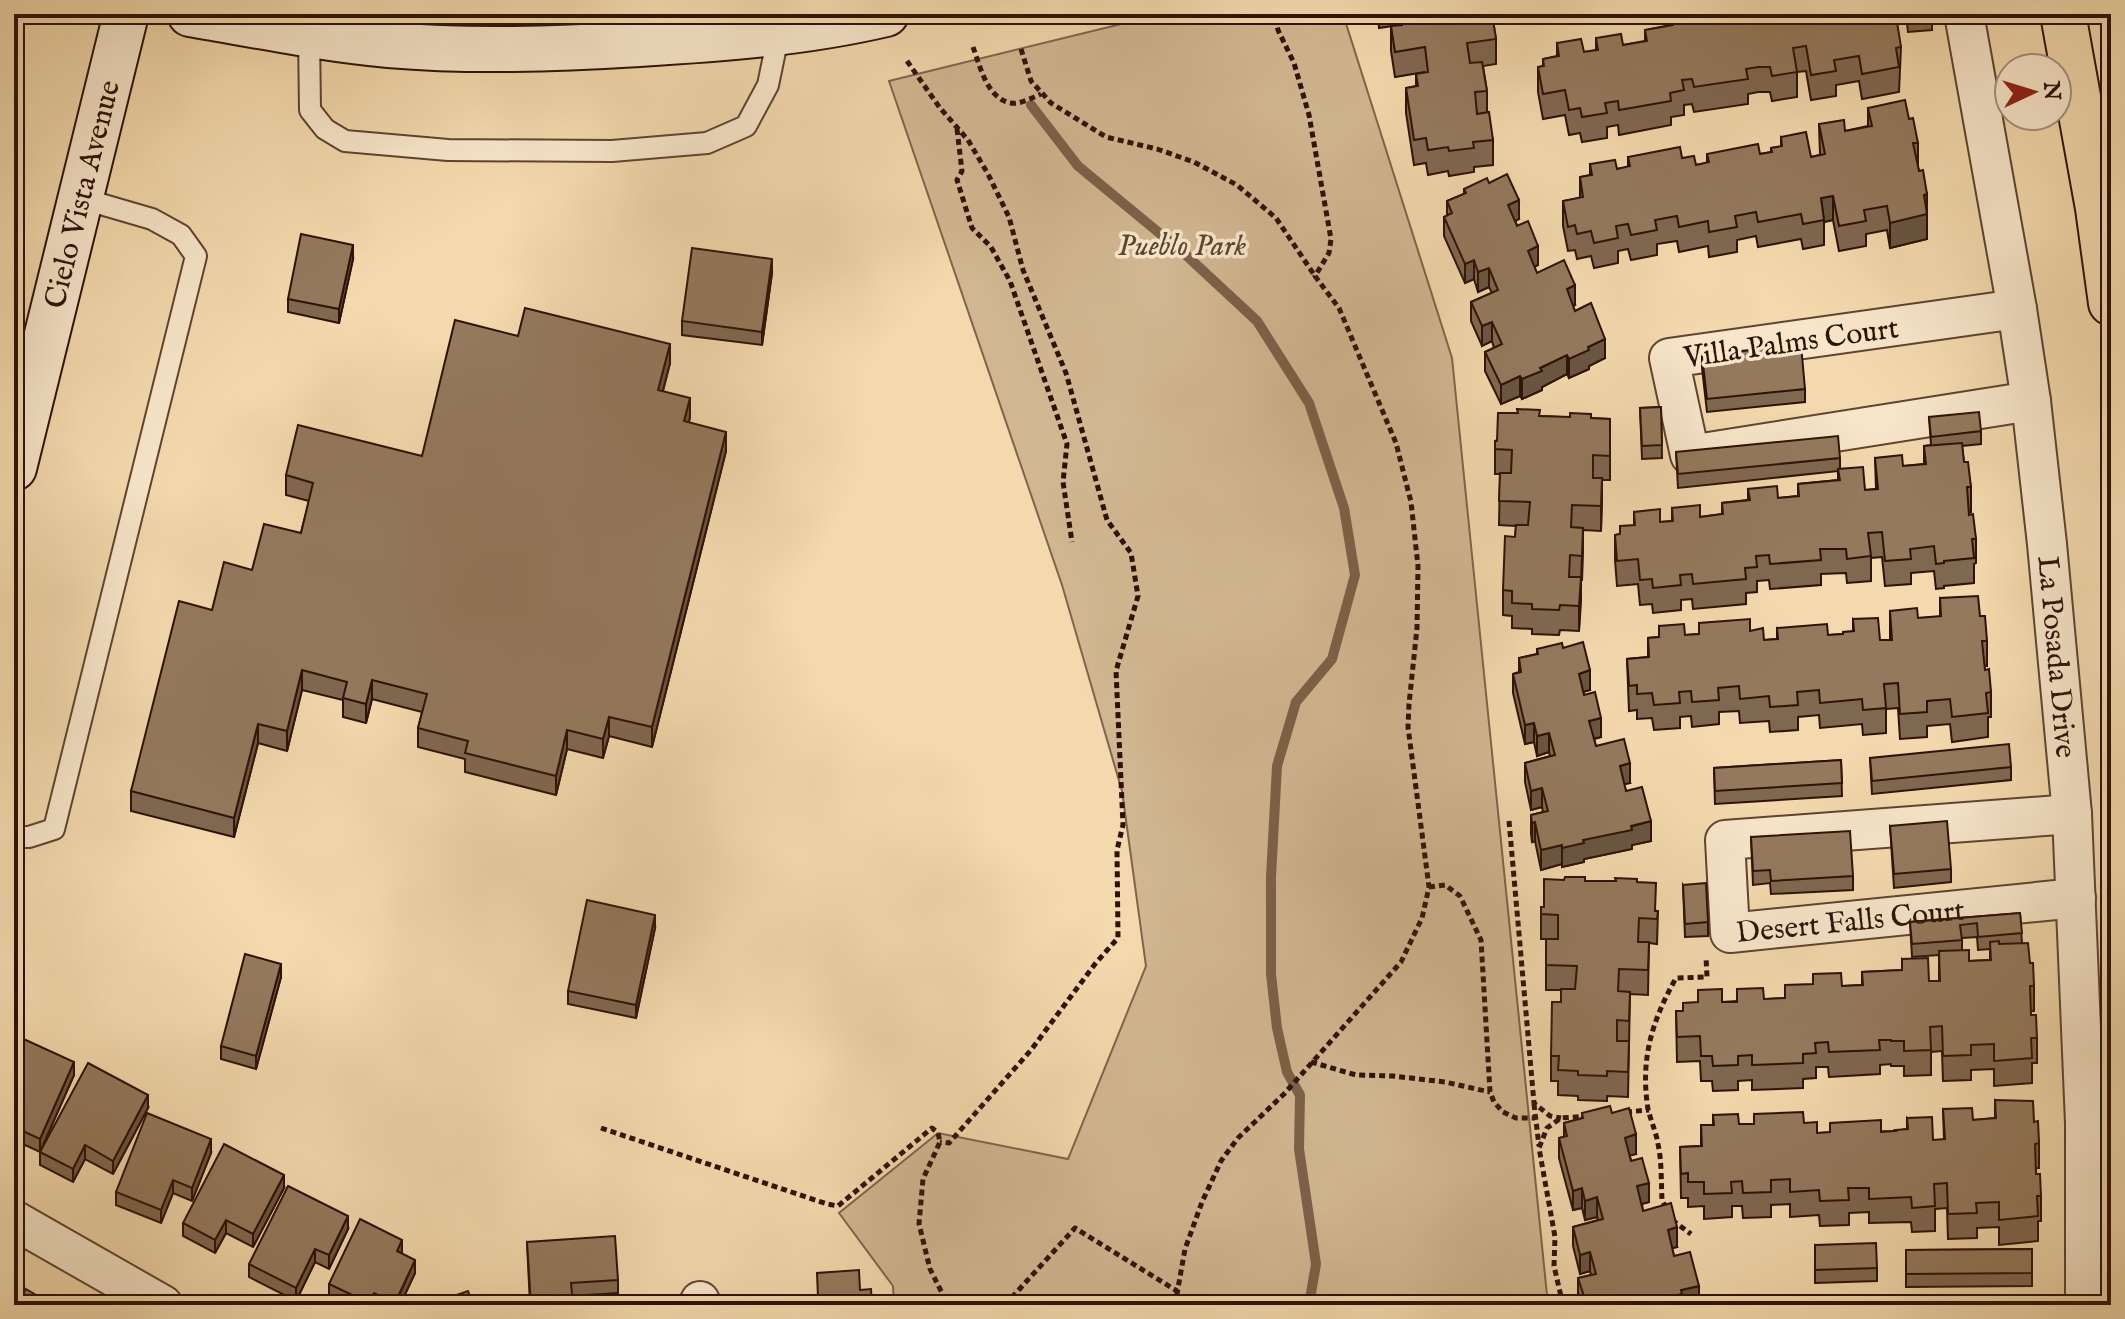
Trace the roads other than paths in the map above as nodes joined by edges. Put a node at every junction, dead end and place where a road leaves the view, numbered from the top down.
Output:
1 (126, 14) edge
2 (190, 14) edge
3 (886, 14) edge
4 (1964, 14) edge
5 (2063, 14) edge
6 (799, 25) edge
7 (309, 34) junction
8 (80, 198) junction
9 (2111, 303) edge
10 (2017, 309) junction
11 (2031, 401) junction
12 (14, 468) edge
13 (2072, 814) junction
14 (14, 837) edge
15 (2076, 898) junction
16 (14, 1220) edge
17 (163, 1305) edge
18 (2085, 1305) edge

1 - 8 street, Cielo Vista Avenue
2 - 7 street
3 - 6 street
4 - 10 street, La Posada Drive
5 - 9 main road
6 - 7 street
6 - 7 lane
8 - 12 street, Cielo Vista Avenue
8 - 14 lane
10 - 11 street, La Posada Drive
10 - 11 street, Villa Palms Court
11 - 13 street, La Posada Drive
13 - 15 street, La Posada Drive
13 - 15 street, Desert Falls Court
15 - 18 street, La Posada Drive
16 - 17 street

